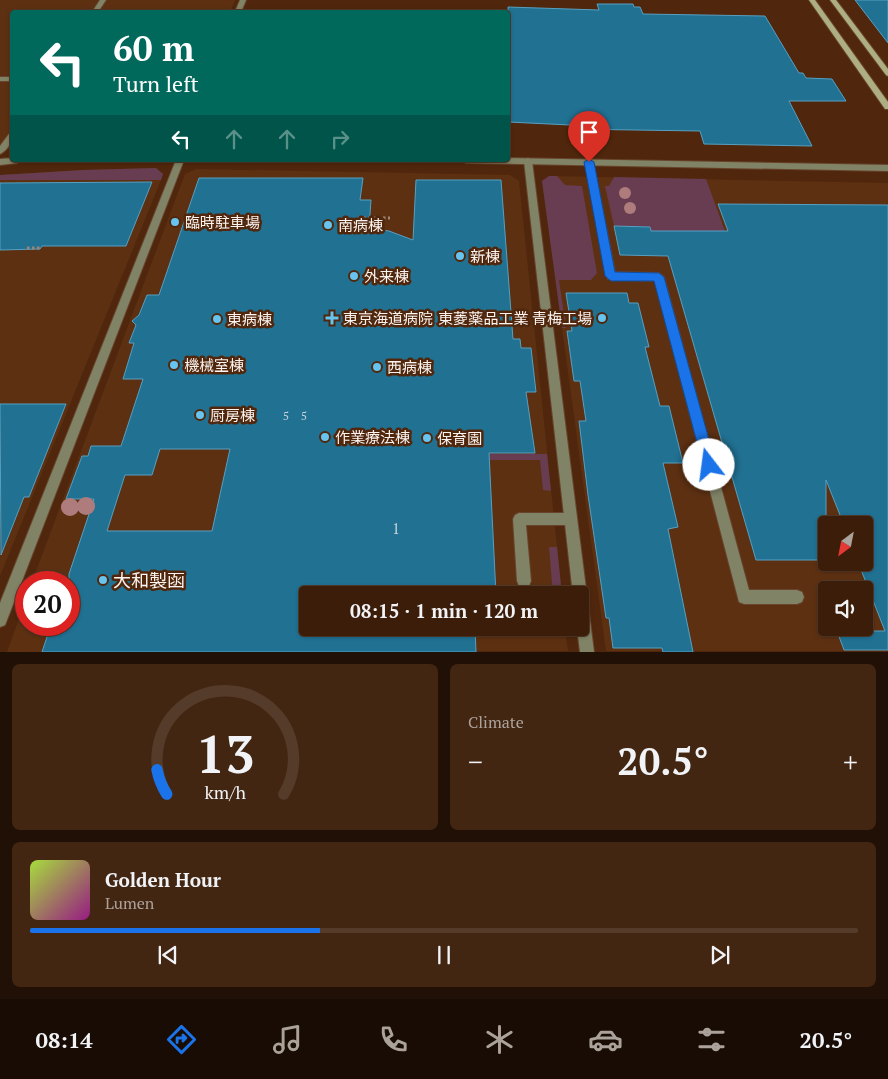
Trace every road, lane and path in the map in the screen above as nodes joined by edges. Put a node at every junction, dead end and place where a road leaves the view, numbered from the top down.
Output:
1 (812, 0) edge
2 (833, 0) edge
3 (845, 31) junction
4 (888, 74) edge
5 (888, 107) edge
6 (10, 138) edge
7 (0, 151) edge
8 (510, 161) edge
9 (528, 161) junction
10 (179, 162) edge
11 (589, 162) junction
12 (888, 168) edge
13 (358, 218) dead end
14 (390, 218) dead end
15 (27, 248) dead end
16 (41, 248) dead end
17 (571, 519) junction
18 (524, 581) dead end
19 (579, 586) edge
20 (797, 597) dead end
21 (0, 620) edge
22 (585, 636) edge
23 (587, 652) edge

1 - 3 main road
2 - 3 main road
3 - 4 main road
3 - 5 main road
6 - 7 street
8 - 9 street
9 - 11 street
9 - 17 street
10 - 21 street
11 - 12 street
11 - 20 street
13 - 14 path
15 - 16 path
17 - 18 street
17 - 19 street
22 - 23 street

